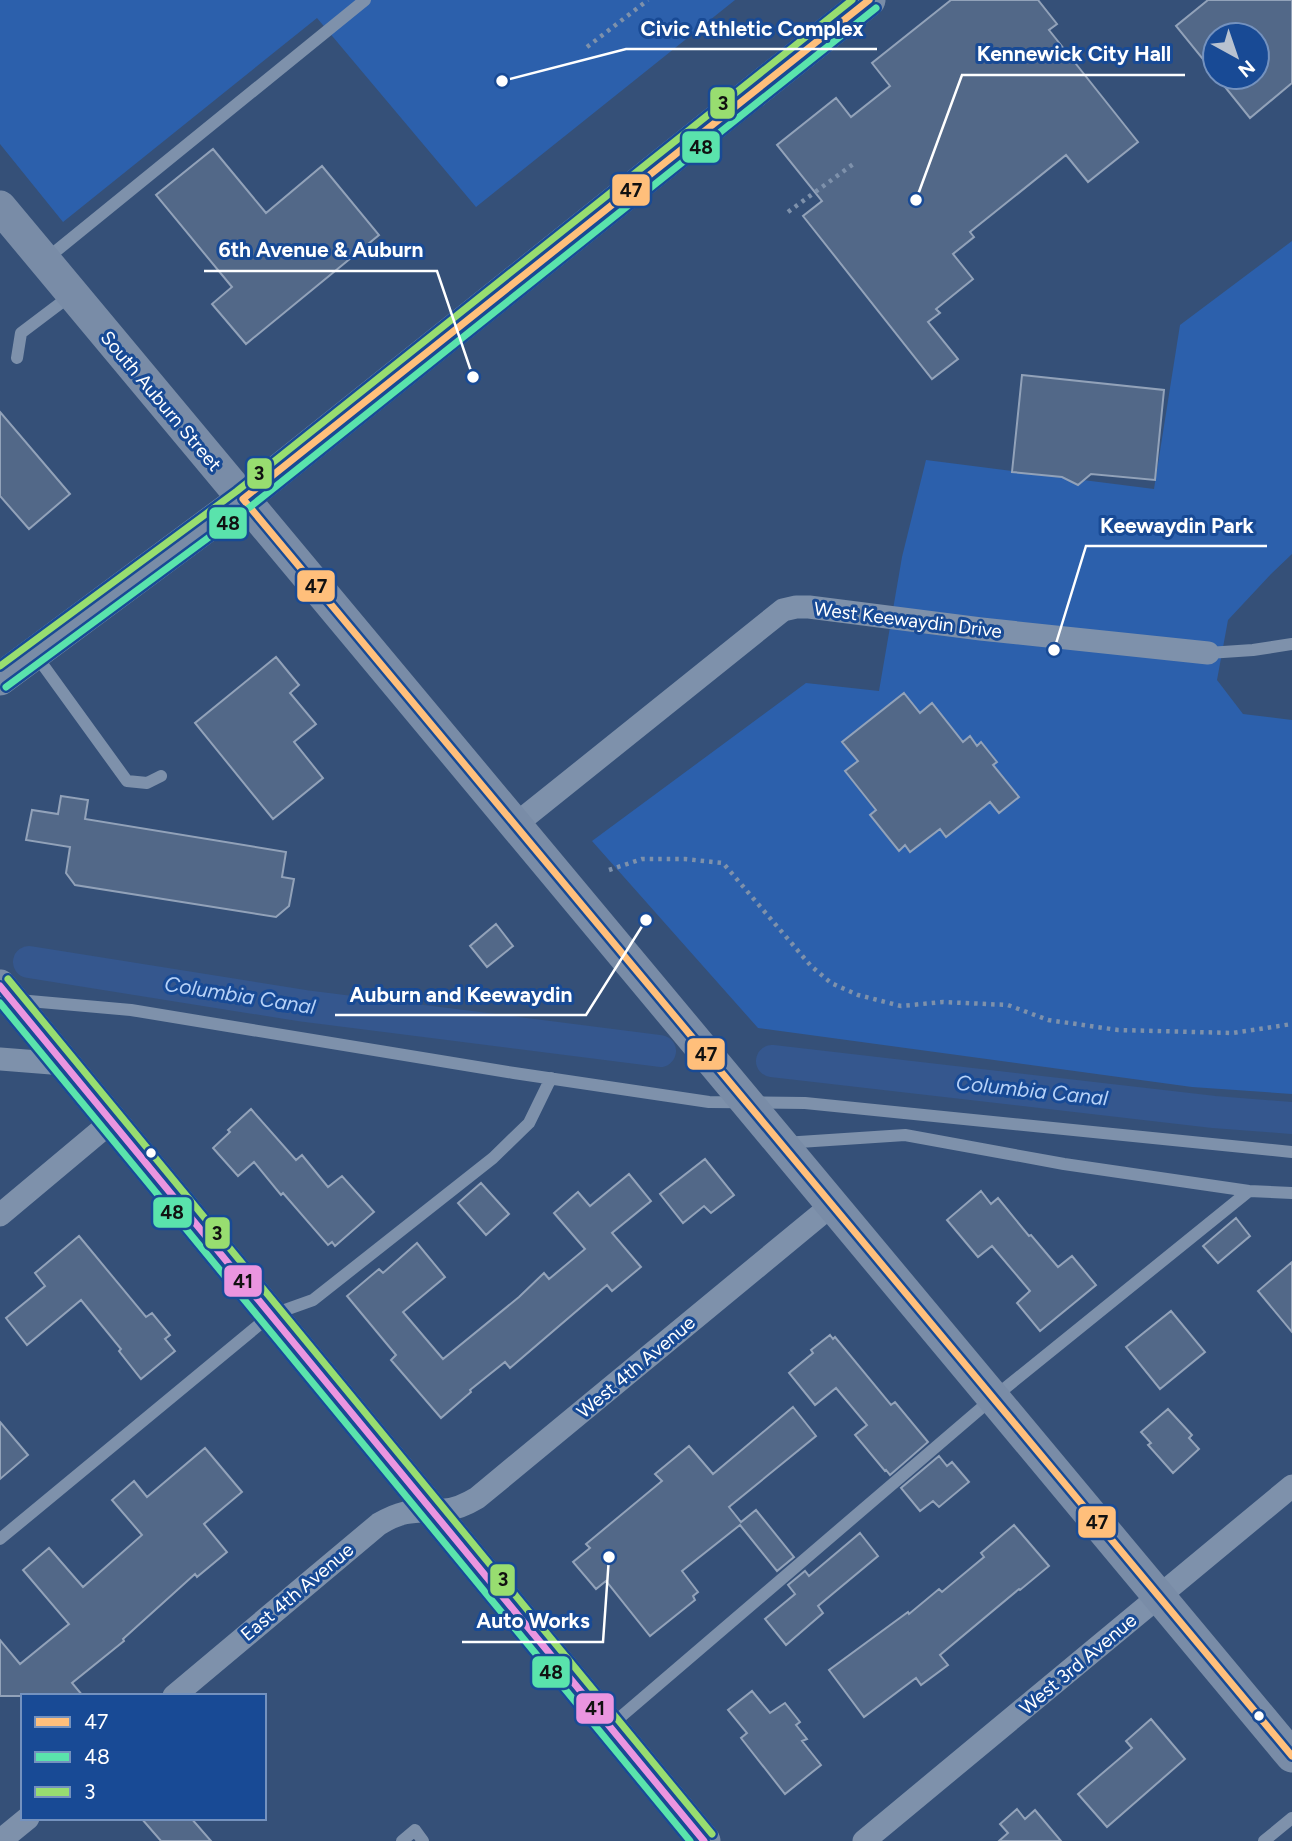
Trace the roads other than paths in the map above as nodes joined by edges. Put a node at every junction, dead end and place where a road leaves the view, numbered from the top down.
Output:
1 (365, 0) edge
2 (869, 0) edge
3 (0, 207) edge
4 (44, 261) junction
5 (72, 294) junction
6 (17, 358) dead end
7 (243, 499) junction
8 (1292, 644) edge
9 (1208, 653) joint
10 (34, 654) junction
11 (0, 679) edge
12 (160, 776) dead end
13 (515, 825) junction
14 (4, 994) edge
15 (0, 1059) edge
16 (64, 1064) junction
17 (551, 1079) junction
18 (747, 1102) junction
19 (111, 1122) junction
20 (780, 1143) junction
21 (1292, 1152) edge
22 (1249, 1191) junction
23 (1292, 1193) edge
24 (832, 1205) junction
25 (0, 1215) edge
26 (271, 1315) junction
27 (993, 1398) junction
28 (1292, 1486) edge
29 (430, 1509) junction
30 (0, 1539) edge
31 (1159, 1597) junction
32 (176, 1694) edge
33 (610, 1726) junction
34 (1292, 1756) edge
35 (1292, 1818) edge
36 (25, 1820) edge
37 (0, 1841) edge
38 (402, 1841) edge
39 (423, 1841) edge
40 (704, 1841) edge
41 (864, 1841) edge
42 (1264, 1841) edge

1 - 4 lane
2 - 7 street
3 - 4 street, South Auburn Street
4 - 5 street, South Auburn Street
5 - 6 lane
5 - 7 street, South Auburn Street
7 - 10 street
7 - 13 street, South Auburn Street
8 - 9 lane
9 - 13 street, West Keewaydin Drive
10 - 11 street
10 - 12 lane
13 - 18 street, South Auburn Street
14 - 16 street
14 - 17 lane
15 - 16 street
16 - 19 street
17 - 18 lane
17 - 26 lane
18 - 20 street, South Auburn Street
18 - 21 lane
19 - 25 street
19 - 26 street
20 - 22 lane
20 - 24 street, South Auburn Street
22 - 23 lane
22 - 27 lane
24 - 27 street, South Auburn Street
24 - 29 street, West 4th Avenue
26 - 29 street
26 - 30 lane
27 - 31 street, South Auburn Street
27 - 33 lane
28 - 31 street, West 3rd Avenue
29 - 32 street, East 4th Avenue
29 - 33 street
31 - 34 street, South Auburn Street
31 - 41 street, West 3rd Avenue
33 - 40 street
35 - 42 lane
36 - 37 street
38 - 39 lane

